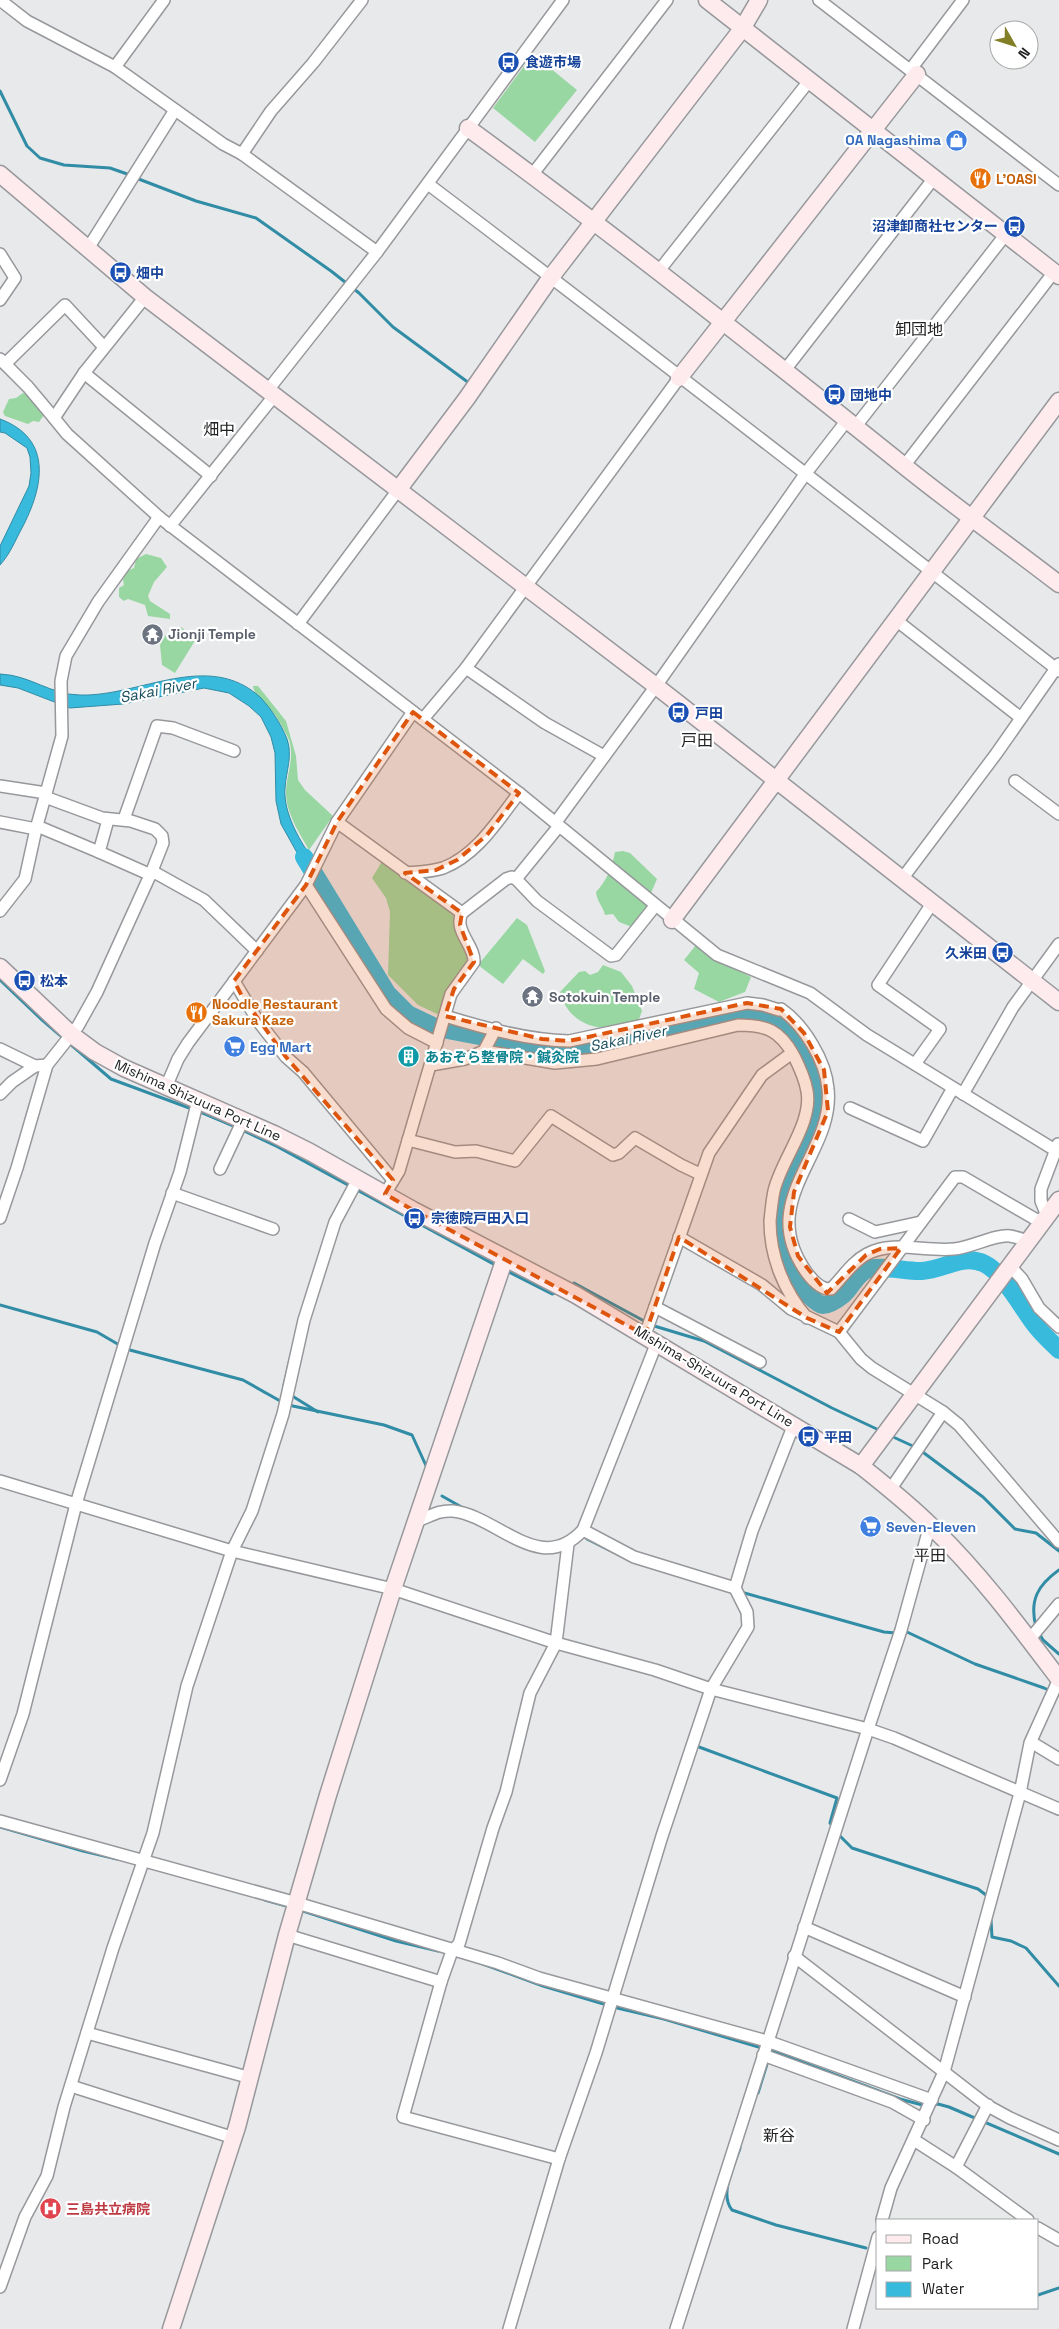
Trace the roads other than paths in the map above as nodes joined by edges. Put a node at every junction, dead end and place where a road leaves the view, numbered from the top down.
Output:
1 (0, 0) edge
2 (164, 0) edge
3 (362, 0) edge
4 (562, 0) edge
5 (668, 0) edge
6 (707, 0) edge
7 (759, 0) edge
8 (819, 0) edge
9 (962, 0) edge
10 (742, 29) junction
11 (115, 67) junction
12 (914, 71) junction
13 (809, 81) junction
14 (175, 110) junction
15 (468, 128) junction
16 (872, 130) junction
17 (242, 154) junction
18 (532, 175) junction
19 (934, 178) junction
20 (2, 179) edge
21 (428, 184) junction
22 (1059, 186) edge
23 (593, 221) junction
24 (1006, 234) junction
25 (87, 250) junction
26 (377, 252) junction
27 (0, 254) edge
28 (658, 272) junction
29 (1057, 274) edge
30 (551, 277) junction
31 (145, 297) junction
32 (0, 300) edge
33 (722, 321) junction
34 (104, 347) junction
35 (2, 361) edge
36 (785, 370) junction
37 (84, 373) junction
38 (679, 378) junction
39 (271, 393) junction
40 (1057, 410) edge
41 (54, 418) junction
42 (852, 423) junction
43 (904, 466) junction
44 (806, 473) junction
45 (211, 476) junction
46 (398, 490) junction
47 (971, 516) junction
48 (159, 517) junction
49 (170, 526) junction
50 (931, 573) junction
51 (1059, 584) edge
52 (525, 588) junction
53 (896, 620) junction
54 (298, 624) junction
55 (466, 668) junction
56 (1058, 668) edge
57 (656, 686) junction
58 (418, 716) junction
59 (1022, 718) junction
60 (234, 751) dead end
61 (604, 756) junction
62 (1015, 781) dead end
63 (777, 782) junction
64 (0, 786) edge
65 (519, 793) junction
66 (46, 795) junction
67 (1059, 814) edge
68 (124, 819) junction
69 (108, 820) junction
70 (0, 822) edge
71 (337, 822) junction
72 (557, 824) junction
73 (36, 828) junction
74 (99, 852) junction
75 (152, 873) junction
76 (405, 873) junction
77 (516, 879) junction
78 (902, 879) junction
79 (307, 883) junction
80 (932, 902) junction
81 (655, 906) junction
82 (0, 912) edge
83 (462, 913) junction
84 (672, 920) junction
85 (1059, 944) edge
86 (258, 951) junction
87 (0, 967) edge
88 (234, 981) junction
89 (1033, 982) junction
90 (1059, 1002) edge
91 (445, 1018) junction
92 (495, 1030) junction
93 (72, 1034) junction
94 (437, 1040) junction
95 (485, 1049) junction
96 (0, 1050) edge
97 (792, 1053) junction
98 (916, 1064) junction
99 (47, 1065) junction
100 (431, 1065) junction
101 (35, 1066) junction
102 (166, 1087) junction
103 (958, 1091) junction
104 (0, 1094) edge
105 (198, 1100) junction
106 (850, 1108) dead end
107 (243, 1120) junction
108 (408, 1140) junction
109 (1057, 1146) edge
110 (220, 1169) dead end
111 (700, 1174) junction
112 (358, 1179) junction
113 (389, 1187) junction
114 (172, 1193) junction
115 (1058, 1202) edge
116 (2, 1204) edge
117 (0, 1218) edge
118 (849, 1220) dead end
119 (1044, 1220) junction
120 (921, 1222) junction
121 (273, 1229) dead end
122 (679, 1237) junction
123 (1028, 1241) junction
124 (901, 1248) junction
125 (503, 1265) junction
126 (1009, 1268) junction
127 (655, 1307) junction
128 (807, 1318) junction
129 (1059, 1327) edge
130 (839, 1332) junction
131 (651, 1338) junction
132 (760, 1362) dead end
133 (915, 1394) junction
134 (943, 1412) junction
135 (794, 1424) junction
136 (861, 1466) junction
137 (0, 1481) edge
138 (890, 1490) junction
139 (76, 1504) junction
140 (416, 1521) junction
141 (930, 1525) junction
142 (583, 1530) junction
143 (1059, 1542) edge
144 (568, 1544) junction
145 (232, 1551) junction
146 (735, 1588) junction
147 (393, 1590) junction
148 (1059, 1604) edge
149 (1029, 1640) junction
150 (556, 1642) junction
151 (1059, 1679) edge
152 (711, 1689) junction
153 (868, 1729) junction
154 (1031, 1742) junction
155 (1059, 1759) edge
156 (0, 1780) edge
157 (1020, 1792) junction
158 (1059, 1809) edge
159 (0, 1821) edge
160 (143, 1861) junction
161 (296, 1907) junction
162 (804, 1927) junction
163 (287, 1935) junction
164 (454, 1949) junction
165 (794, 1956) junction
166 (441, 1982) junction
167 (965, 1997) junction
168 (612, 1999) junction
169 (87, 2033) junction
170 (767, 2041) junction
171 (763, 2055) junction
172 (944, 2072) junction
173 (250, 2078) junction
174 (71, 2086) junction
175 (932, 2100) junction
176 (988, 2105) junction
177 (925, 2116) junction
178 (234, 2138) junction
179 (914, 2140) junction
180 (1059, 2140) edge
181 (559, 2159) junction
182 (956, 2167) junction
183 (882, 2219) edge
184 (1027, 2219) edge
185 (1039, 2229) edge
186 (1059, 2240) edge
187 (876, 2244) edge
188 (3, 2267) edge
189 (0, 2287) edge
190 (171, 2329) edge
191 (509, 2329) edge
192 (676, 2329) edge
193 (853, 2329) edge

1 - 11 street
2 - 11 street
3 - 17 street
4 - 15 street
5 - 18 street
6 - 10 street
7 - 10 street
8 - 12 street
9 - 12 street
10 - 13 street
10 - 23 street
11 - 14 street
12 - 16 street
12 - 22 street
13 - 16 street
13 - 28 street
14 - 17 street
14 - 25 street
15 - 18 street
15 - 21 street
16 - 19 street
16 - 33 street
17 - 26 street
18 - 23 street
19 - 24 street
19 - 36 street
20 - 25 street
21 - 26 street
21 - 30 street
23 - 28 street
23 - 30 street
24 - 29 street
24 - 42 street
25 - 31 street
26 - 39 street
27 - 32 street
28 - 33 street
29 - 43 street
30 - 38 street
30 - 46 street
31 - 34 street
31 - 39 street
33 - 36 street
33 - 38 street
34 - 35 street
34 - 37 street
35 - 41 street
36 - 42 street
37 - 41 street
37 - 45 street
38 - 44 street
38 - 52 street
39 - 45 street
39 - 46 street
40 - 47 street
41 - 48 street
42 - 43 street
42 - 44 street
43 - 47 street
44 - 50 street
44 - 57 street
45 - 49 street
46 - 52 street
46 - 54 street
47 - 50 street
47 - 51 street
48 - 49 street
48 - 66 street
49 - 54 street
50 - 53 street
50 - 56 street
52 - 55 street
52 - 57 street
53 - 59 street
53 - 63 street
54 - 58 street
55 - 58 street
55 - 61 street
56 - 59 street
57 - 61 street
57 - 63 street
58 - 65 street
58 - 71 street
59 - 78 street
60 - 68 street
61 - 72 street
62 - 67 street
63 - 78 street
63 - 84 street
64 - 66 street
65 - 72 street
65 - 76 street
66 - 69 street
66 - 73 street
68 - 69 street
68 - 75 street
69 - 74 street
70 - 73 street
71 - 76 street
71 - 79 street
72 - 77 street
72 - 81 street
73 - 74 street
73 - 82 street
74 - 75 street
75 - 86 street
75 - 93 street
76 - 83 street
77 - 81 street
77 - 83 street
78 - 80 street
79 - 86 street
79 - 94 street
80 - 89 street
80 - 98 street
81 - 84 street
83 - 91 street
84 - 98 street
85 - 89 street
86 - 88 street
87 - 93 street, Mishima Shizuura Port Line
88 - 102 street
88 - 113 street
89 - 90 street
89 - 103 street
91 - 92 street
91 - 94 street
92 - 95 street
92 - 124 street
93 - 99 street
93 - 102 street, Mishima Shizuura Port Line
94 - 100 street
95 - 97 street
95 - 100 street
96 - 101 street
97 - 111 street
97 - 128 street
98 - 103 street
99 - 101 street
99 - 116 street
100 - 108 street
101 - 104 street
102 - 105 street, Mishima Shizuura Port Line
103 - 106 street
103 - 109 street
105 - 107 street, Mishima Shizuura Port Line
105 - 114 street
107 - 110 street
107 - 112 street, Mishima Shizuura Port Line
108 - 111 street
108 - 113 street
109 - 119 street
111 - 122 street
112 - 113 street, Mishima Shizuura Port Line
112 - 145 street
113 - 125 street, Mishima Shizuura Port Line
114 - 121 street
114 - 139 street
115 - 119 street
116 - 117 street
118 - 120 street
119 - 120 street
119 - 123 street
120 - 124 street
122 - 127 street
122 - 128 street
123 - 124 street
123 - 126 street
124 - 130 street
125 - 131 street, Mishima-Shizuura Port Line
125 - 140 street
126 - 129 street
126 - 133 street
127 - 131 street
127 - 132 street
128 - 130 street
130 - 133 street
131 - 135 street, Mishima-Shizuura Port Line
131 - 142 street
133 - 134 street
133 - 136 street
134 - 138 street
134 - 143 street
135 - 136 street, Mishima-Shizuura Port Line
135 - 146 street
136 - 138 street, Mishima-Shizuura Port Line
137 - 139 street
138 - 141 street, Mishima-Shizuura Port Line
139 - 145 street
139 - 156 street
140 - 144 street
140 - 147 street
141 - 149 street, Mishima-Shizuura Port Line
141 - 153 street
142 - 144 street
142 - 146 street
144 - 150 street
145 - 147 street
145 - 160 street
146 - 152 street
147 - 150 street
147 - 161 street
148 - 149 street
149 - 151 street, Mishima-Shizuura Port Line
150 - 152 street
150 - 164 street
151 - 154 street
152 - 153 street
152 - 168 street
153 - 157 street
153 - 162 street
154 - 155 street
154 - 157 street
157 - 158 street
157 - 167 street
159 - 160 street
160 - 161 street
160 - 169 street
161 - 163 street
161 - 164 street
162 - 165 street
162 - 167 street
163 - 166 street
163 - 173 street
164 - 166 street
164 - 168 street
165 - 170 street
165 - 172 street
166 - 181 street
167 - 172 street
168 - 170 street
168 - 181 street
169 - 173 street
169 - 174 street
170 - 171 street
170 - 175 street
171 - 177 street
171 - 192 street
172 - 175 street
172 - 176 street
173 - 178 street
174 - 178 street
174 - 188 street
175 - 177 street
176 - 180 street
176 - 182 street
177 - 179 street
178 - 190 street
179 - 182 street
179 - 183 street
181 - 191 street
182 - 184 street
185 - 186 street
187 - 193 street
188 - 189 street

